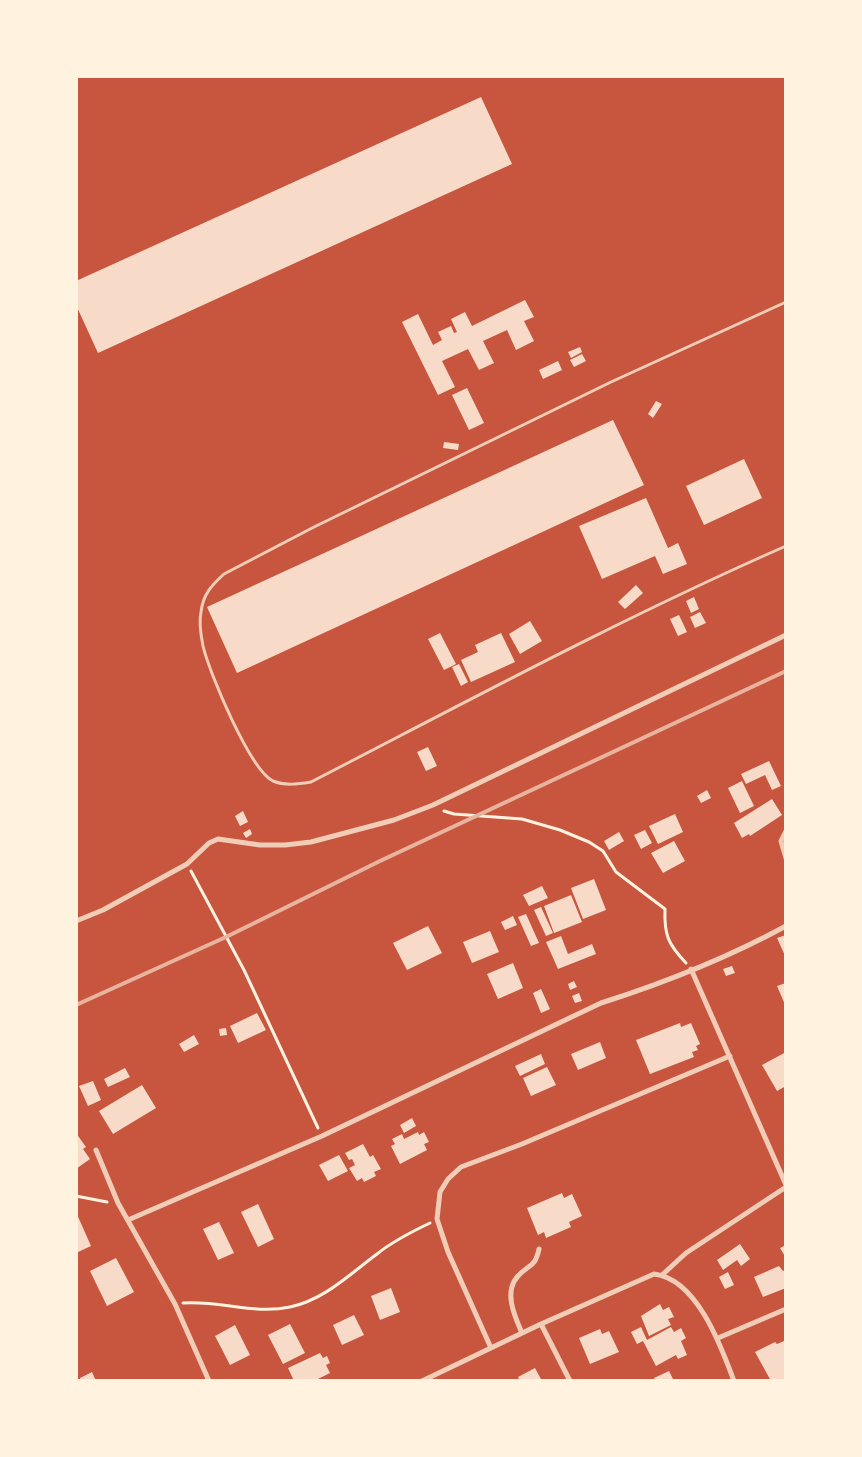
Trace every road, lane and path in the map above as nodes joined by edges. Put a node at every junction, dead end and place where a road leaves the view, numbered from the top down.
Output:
1 (786, 302) edge
2 (786, 546) edge
3 (786, 635) edge
4 (433, 805) junction
5 (786, 831) edge
6 (786, 858) edge
7 (187, 864) junction
8 (76, 922) edge
9 (786, 926) edge
10 (691, 970) junction
11 (730, 1056) junction
12 (322, 1136) junction
13 (96, 1150) dead end
14 (786, 1186) edge
15 (76, 1196) edge
16 (118, 1203) junction
17 (437, 1219) junction
18 (128, 1220) junction
19 (539, 1249) dead end
20 (662, 1275) junction
21 (175, 1304) junction
22 (786, 1310) edge
23 (541, 1324) junction
24 (522, 1333) junction
25 (718, 1338) junction
26 (491, 1348) junction
27 (436, 1378) edge
28 (209, 1381) edge
29 (422, 1381) edge
30 (570, 1381) edge
31 (734, 1381) edge

1 - 2 lane
3 - 4 street
4 - 7 street
4 - 10 path
5 - 6 street
7 - 8 street
7 - 12 path
9 - 10 street
10 - 11 street
10 - 12 street
11 - 14 street
11 - 17 street
12 - 18 street
13 - 16 street
14 - 20 street
15 - 16 path
16 - 18 street
17 - 21 path
17 - 26 street
18 - 21 street
19 - 24 street
20 - 23 street
20 - 25 street
21 - 28 street
22 - 25 street
23 - 24 street
23 - 30 street
24 - 26 street
25 - 31 street
26 - 27 street
27 - 29 street

